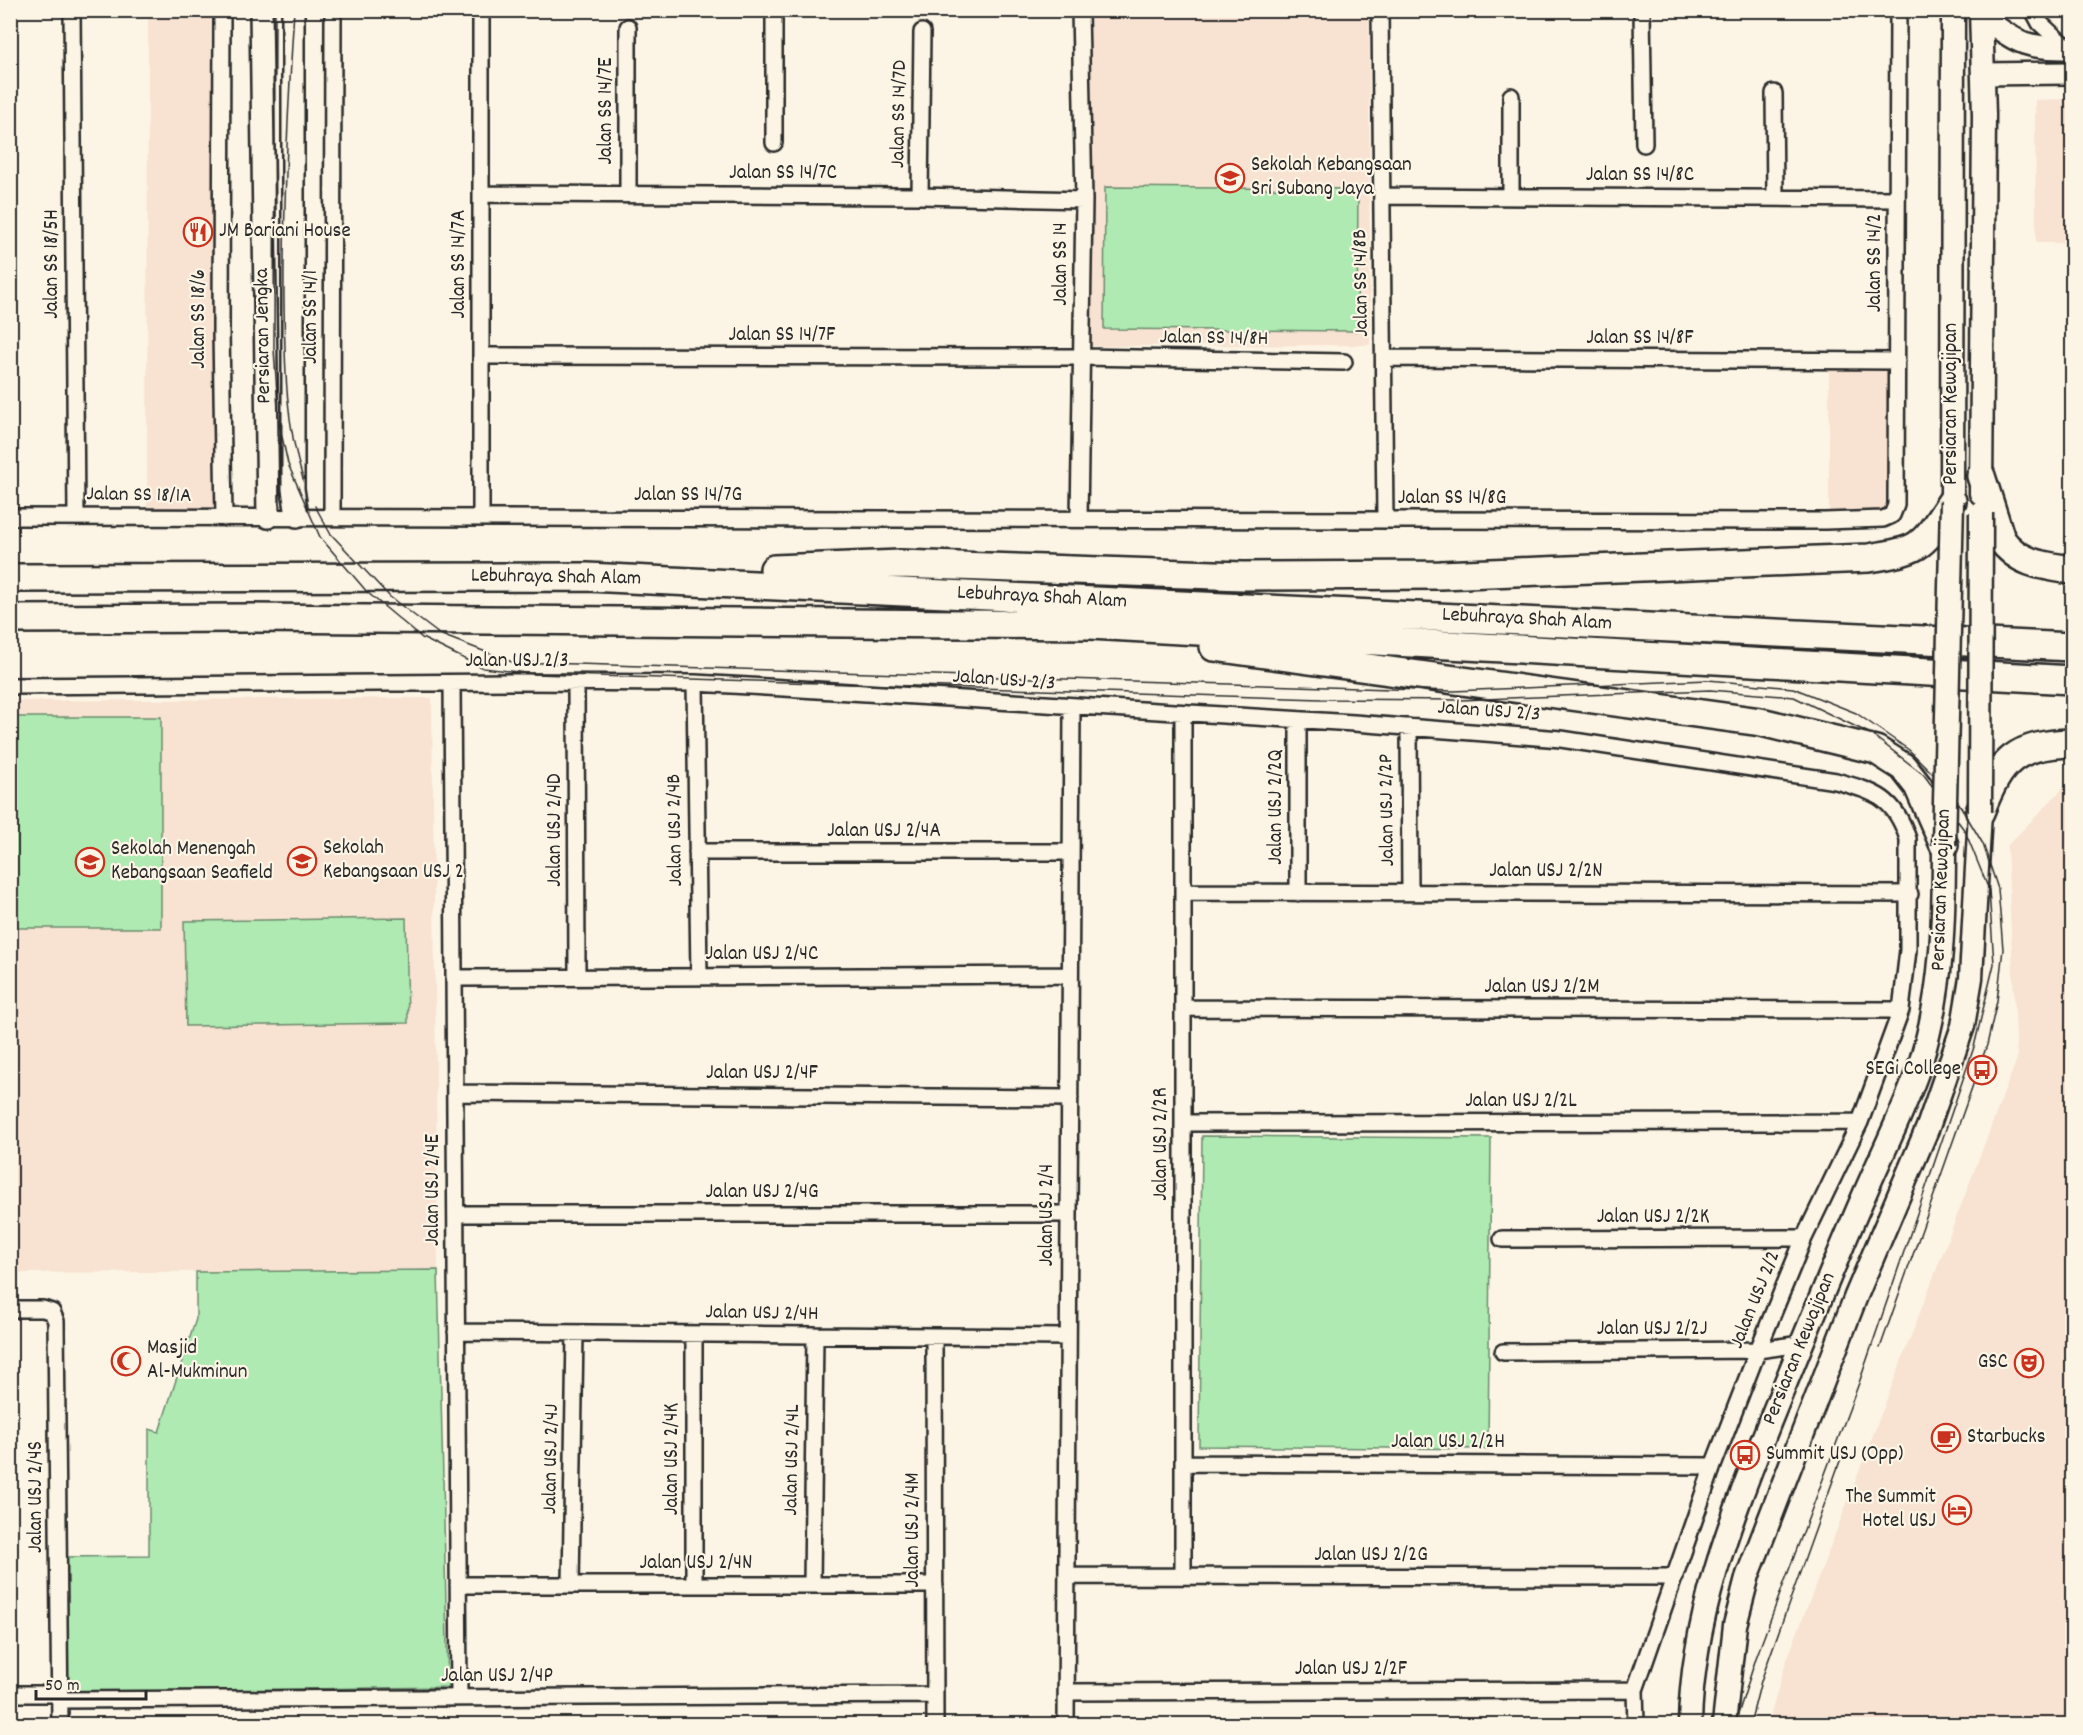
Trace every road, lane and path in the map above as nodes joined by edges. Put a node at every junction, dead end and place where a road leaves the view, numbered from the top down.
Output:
1 (72, 10) edge
2 (222, 10) edge
3 (261, 10) edge
4 (293, 10) edge
5 (333, 10) edge
6 (481, 10) edge
7 (774, 10) edge
8 (1080, 10) edge
9 (1380, 10) edge
10 (1642, 10) edge
11 (1898, 10) edge
12 (1953, 10) edge
13 (2033, 10) edge
14 (1981, 13) edge
15 (628, 27) dead end
16 (921, 32) dead end
17 (2070, 48) edge
18 (2073, 73) edge
19 (1983, 74) junction
20 (1774, 93) dead end
21 (1511, 96) dead end
22 (774, 143) dead end
23 (1644, 144) dead end
24 (481, 194) junction
25 (628, 194) junction
26 (920, 196) junction
27 (1382, 196) junction
28 (1511, 197) junction
29 (1775, 198) junction
30 (1898, 199) junction
31 (1084, 200) junction
32 (481, 356) junction
33 (1083, 357) junction
34 (1384, 358) junction
35 (1897, 361) junction
36 (1344, 362) dead end
37 (1982, 476) junction
38 (267, 488) junction
39 (293, 489) junction
40 (1952, 501) junction
41 (297, 516) junction
42 (332, 516) junction
43 (10, 517) edge
44 (76, 517) junction
45 (268, 517) junction
46 (481, 517) junction
47 (224, 519) junction
48 (1079, 519) junction
49 (1385, 520) junction
50 (1825, 521) joint
51 (2073, 570) edge
52 (10, 576) edge
53 (587, 577) junction
54 (10, 619) edge
55 (78, 620) junction
56 (10, 625) edge
57 (1090, 625) junction
58 (2073, 647) edge
59 (2073, 680) edge
60 (452, 683) junction
61 (576, 683) junction
62 (695, 683) junction
63 (10, 686) edge
64 (1072, 706) junction
65 (1183, 713) junction
66 (1298, 721) junction
67 (1409, 727) junction
68 (2073, 743) edge
69 (1980, 812) junction
70 (1944, 845) junction
71 (697, 852) junction
72 (1071, 852) junction
73 (1183, 892) junction
74 (1298, 893) junction
75 (1410, 893) junction
76 (1910, 894) junction
77 (1071, 975) junction
78 (699, 976) junction
79 (577, 977) junction
80 (454, 978) junction
81 (1183, 1008) junction
82 (1901, 1010) junction
83 (455, 1093) junction
84 (1070, 1098) junction
85 (1860, 1122) junction
86 (1183, 1123) junction
87 (456, 1214) junction
88 (1069, 1214) junction
89 (1804, 1238) junction
90 (1502, 1239) dead end
91 (10, 1310) edge
92 (456, 1332) junction
93 (575, 1333) junction
94 (694, 1334) junction
95 (815, 1335) junction
96 (934, 1336) junction
97 (1068, 1337) junction
98 (1801, 1344) junction
99 (1758, 1350) junction
100 (1503, 1352) dead end
101 (1183, 1463) junction
102 (1713, 1466) junction
103 (1067, 1576) junction
104 (1183, 1576) junction
105 (1675, 1577) junction
106 (458, 1585) junction
107 (571, 1585) junction
108 (694, 1585) junction
109 (812, 1585) junction
110 (935, 1585) junction
111 (1635, 1690) junction
112 (1066, 1692) junction
113 (10, 1694) edge
114 (935, 1695) junction
115 (60, 1697) junction
116 (459, 1698) junction
117 (60, 1725) edge
118 (935, 1725) edge
119 (1066, 1725) edge
120 (1636, 1725) edge
121 (1690, 1725) edge
122 (1724, 1725) edge

1 - 44 street, Jalan SS 18/5H
2 - 47 street, Jalan SS 18/6
3 - 38 main road, Persiaran Jengka
4 - 39 main road, Persiaran Jengka
5 - 42 street, Jalan SS 14/1
6 - 24 street, Jalan SS 14/7A
7 - 22 street
8 - 31 street, Jalan SS 14
9 - 27 street, Jalan SS 14/8B
10 - 23 street
11 - 30 street, Jalan SS 14/2
12 - 40 main road, Persiaran Kewajipan
13 - 17 street
14 - 17 main road
14 - 19 main road, Persiaran Kewajipan
15 - 25 street, Jalan SS 14/7E
16 - 26 street, Jalan SS 14/7D
18 - 19 main road
19 - 37 main road, Persiaran Kewajipan
20 - 29 street
21 - 28 street
24 - 25 street, Jalan SS 14/7C
24 - 32 street, Jalan SS 14/7A
25 - 26 street, Jalan SS 14/7C
26 - 31 street, Jalan SS 14/7C
27 - 28 street, Jalan SS 14/8C
27 - 34 street, Jalan SS 14/8B
28 - 29 street, Jalan SS 14/8C
29 - 30 street, Jalan SS 14/8C
30 - 35 street, Jalan SS 14/2
31 - 33 street, Jalan SS 14
32 - 33 street, Jalan SS 14/7F
32 - 46 street, Jalan SS 14/7A
33 - 36 street, Jalan SS 14/8H
33 - 48 street, Jalan SS 14
34 - 35 street, Jalan SS 14/8F
34 - 49 street, Jalan SS 14/8B
35 - 50 street, Jalan SS 14/2
37 - 51 highway
37 - 69 main road, Persiaran Kewajipan, bridge
38 - 39 main road
38 - 45 main road, Persiaran Jengka
39 - 41 main road, Persiaran Jengka
40 - 53 highway
40 - 70 main road, Persiaran Kewajipan, bridge
41 - 42 street, Jalan SS 14/7G
41 - 45 street
42 - 46 street, Jalan SS 14/7G
43 - 44 street, Jalan SS 18/1A
44 - 47 street, Jalan SS 18/1A
45 - 47 street, Jalan SS 18/1A
46 - 48 street, Jalan SS 14/7G
48 - 49 street, Jalan SS 14/8G
49 - 50 street, Jalan SS 14/8G
52 - 53 highway, Lebuhraya Shah Alam
53 - 58 highway, Lebuhraya Shah Alam
54 - 55 highway, Lebuhraya Shah Alam
55 - 56 highway
55 - 57 highway, Lebuhraya Shah Alam
57 - 59 highway, Lebuhraya Shah Alam
57 - 70 highway
60 - 61 street, Jalan USJ 2/3
60 - 63 street, Jalan USJ 2/3
60 - 80 street, Jalan USJ 2/4E
61 - 62 street, Jalan USJ 2/3
61 - 79 street, Jalan USJ 2/4D
62 - 64 street, Jalan USJ 2/3
62 - 71 street, Jalan USJ 2/4B
64 - 65 street, Jalan USJ 2/3
64 - 72 street, Jalan USJ 2/4
65 - 66 street, Jalan USJ 2/3
65 - 73 street, Jalan USJ 2/2R
66 - 67 street, Jalan USJ 2/3
66 - 74 street, Jalan USJ 2/2Q
67 - 75 street, Jalan USJ 2/2P
67 - 76 street, Jalan USJ 2/3
68 - 69 highway
69 - 122 main road, Persiaran Kewajipan
70 - 98 main road, Persiaran Kewajipan
71 - 72 street, Jalan USJ 2/4A
71 - 78 street, Jalan USJ 2/4B
72 - 77 street, Jalan USJ 2/4
73 - 74 street, Jalan USJ 2/2N
73 - 81 street, Jalan USJ 2/2R
74 - 75 street, Jalan USJ 2/2N
75 - 76 street, Jalan USJ 2/2N
76 - 82 street, Jalan USJ 2/2
77 - 78 street, Jalan USJ 2/4C
77 - 84 street, Jalan USJ 2/4
78 - 79 street, Jalan USJ 2/4C
79 - 80 street, Jalan USJ 2/4C
80 - 83 street, Jalan USJ 2/4E
81 - 82 street, Jalan USJ 2/2M
81 - 86 street, Jalan USJ 2/2R
82 - 85 street, Jalan USJ 2/2
83 - 84 street, Jalan USJ 2/4F
83 - 87 street, Jalan USJ 2/4E
84 - 88 street, Jalan USJ 2/4
85 - 86 street, Jalan USJ 2/2L
85 - 89 street, Jalan USJ 2/2
86 - 101 street, Jalan USJ 2/2R
87 - 88 street, Jalan USJ 2/4G
87 - 92 street, Jalan USJ 2/4E
88 - 97 street, Jalan USJ 2/4
89 - 90 street, Jalan USJ 2/2K
89 - 99 street, Jalan USJ 2/2
91 - 115 street, Jalan USJ 2/4S
92 - 93 street, Jalan USJ 2/4H
92 - 106 street, Jalan USJ 2/4E
93 - 94 street, Jalan USJ 2/4H
93 - 107 street, Jalan USJ 2/4J
94 - 95 street, Jalan USJ 2/4H
94 - 108 street, Jalan USJ 2/4K
95 - 96 street, Jalan USJ 2/4H
95 - 109 street, Jalan USJ 2/4L
96 - 97 street, Jalan USJ 2/4H
96 - 110 street, Jalan USJ 2/4M
97 - 103 street, Jalan USJ 2/4
98 - 99 street, Jalan USJ 2/2J
98 - 121 main road, Persiaran Kewajipan
99 - 100 street, Jalan USJ 2/2J
99 - 102 street, Jalan USJ 2/2
101 - 102 street, Jalan USJ 2/2H
101 - 104 street, Jalan USJ 2/2R
102 - 105 street, Jalan USJ 2/2
103 - 104 street, Jalan USJ 2/2G
103 - 112 street, Jalan USJ 2/4
104 - 105 street, Jalan USJ 2/2G
105 - 111 street, Jalan USJ 2/2
106 - 107 street, Jalan USJ 2/4N
106 - 116 street, Jalan USJ 2/4E
107 - 108 street, Jalan USJ 2/4N
108 - 109 street, Jalan USJ 2/4N
109 - 110 street, Jalan USJ 2/4N
110 - 114 street, Jalan USJ 2/4M
111 - 112 street, Jalan USJ 2/2F
111 - 120 street, Jalan USJ 2/2
112 - 119 street, Jalan USJ 2/4
113 - 115 street, Jalan USJ 2/4P
114 - 116 street, Jalan USJ 2/4P
114 - 118 street, Jalan USJ 2/4M
115 - 116 street, Jalan USJ 2/4P
115 - 117 street, Jalan USJ 2/4S

